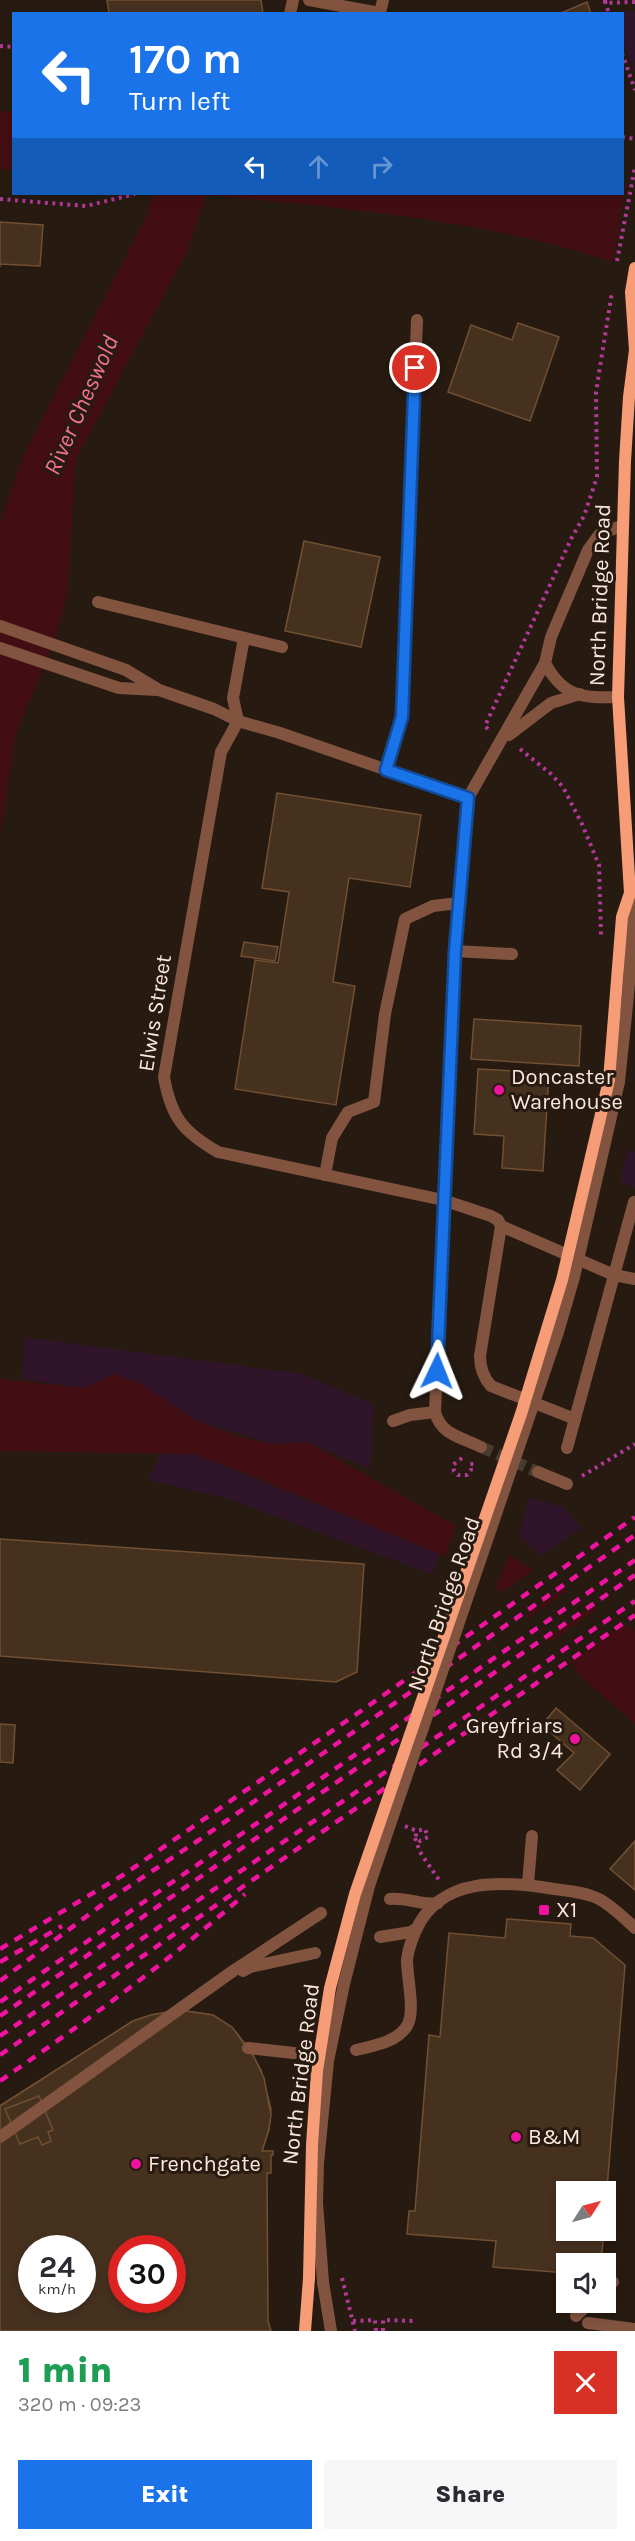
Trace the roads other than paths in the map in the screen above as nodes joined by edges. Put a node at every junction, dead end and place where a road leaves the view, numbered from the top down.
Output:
1 (309, 0) edge
2 (375, 12) edge
3 (635, 268) edge
4 (417, 320) dead end
5 (635, 349) edge
6 (630, 462) edge
7 (623, 525) junction
8 (98, 602) dead end
9 (0, 626) edge
10 (244, 638) junction
11 (282, 647) dead end
12 (0, 648) edge
13 (545, 663) junction
14 (159, 690) junction
15 (580, 694) junction
16 (618, 697) junction
17 (238, 721) junction
18 (503, 740) junction
19 (386, 770) junction
20 (468, 798) junction
21 (631, 845) edge
22 (632, 894) edge
23 (459, 903) junction
24 (455, 951) junction
25 (512, 954) dead end
26 (614, 1081) junction
27 (325, 1175) junction
28 (442, 1200) junction
29 (634, 1202) edge
30 (501, 1226) junction
31 (614, 1275) junction
32 (635, 1279) edge
33 (435, 1412) junction
34 (575, 1419) junction
35 (393, 1421) dead end
36 (481, 1447) tunnel mouth
37 (567, 1448) dead end
38 (538, 1472) tunnel mouth
39 (567, 1484) road end
40 (532, 1836) dead end
41 (528, 1884) junction
42 (390, 1899) dead end
43 (438, 1903) junction
44 (321, 1913) dead end
45 (635, 1928) edge
46 (416, 1929) junction
47 (380, 1937) dead end
48 (315, 1953) dead end
49 (248, 2048) dead end
50 (356, 2050) dead end
51 (294, 2053) dead end
52 (0, 2137) edge
53 (0, 2144) edge
54 (579, 2313) edge
55 (576, 2316) dead end
56 (588, 2323) dead end
57 (635, 2329) edge
58 (305, 2331) edge
59 (331, 2331) edge

1 - 2 street
3 - 5 street, North Bridge Road
4 - 19 street
5 - 6 street, North Bridge Road
6 - 7 street, North Bridge Road
7 - 13 street
7 - 16 street, North Bridge Road
8 - 10 street
9 - 14 street
10 - 11 street
10 - 17 street
12 - 14 street
13 - 15 street
13 - 18 street
14 - 17 street
15 - 16 street
15 - 18 street
16 - 21 street, North Bridge Road
17 - 19 street
17 - 27 street, Elwis Street
18 - 20 street
19 - 20 street
20 - 23 street
21 - 22 street, North Bridge Road
22 - 26 street, North Bridge Road
23 - 24 street
23 - 27 street
24 - 25 street
24 - 28 street
26 - 58 street, North Bridge Road, bridge
26 - 59 street, North Bridge Road, bridge
27 - 28 street, Elwis Street
28 - 30 street, Elwis Street
28 - 33 street
29 - 31 street
30 - 31 street, Elwis Street
30 - 34 street
31 - 32 street, Elwis Street
31 - 34 street
33 - 35 street
33 - 36 street
34 - 37 street
38 - 39 street
40 - 41 street
41 - 43 street
41 - 45 street
42 - 43 street
43 - 46 street
44 - 52 street
46 - 47 street
46 - 50 street
48 - 53 street
49 - 51 street
54 - 55 street
56 - 57 street

